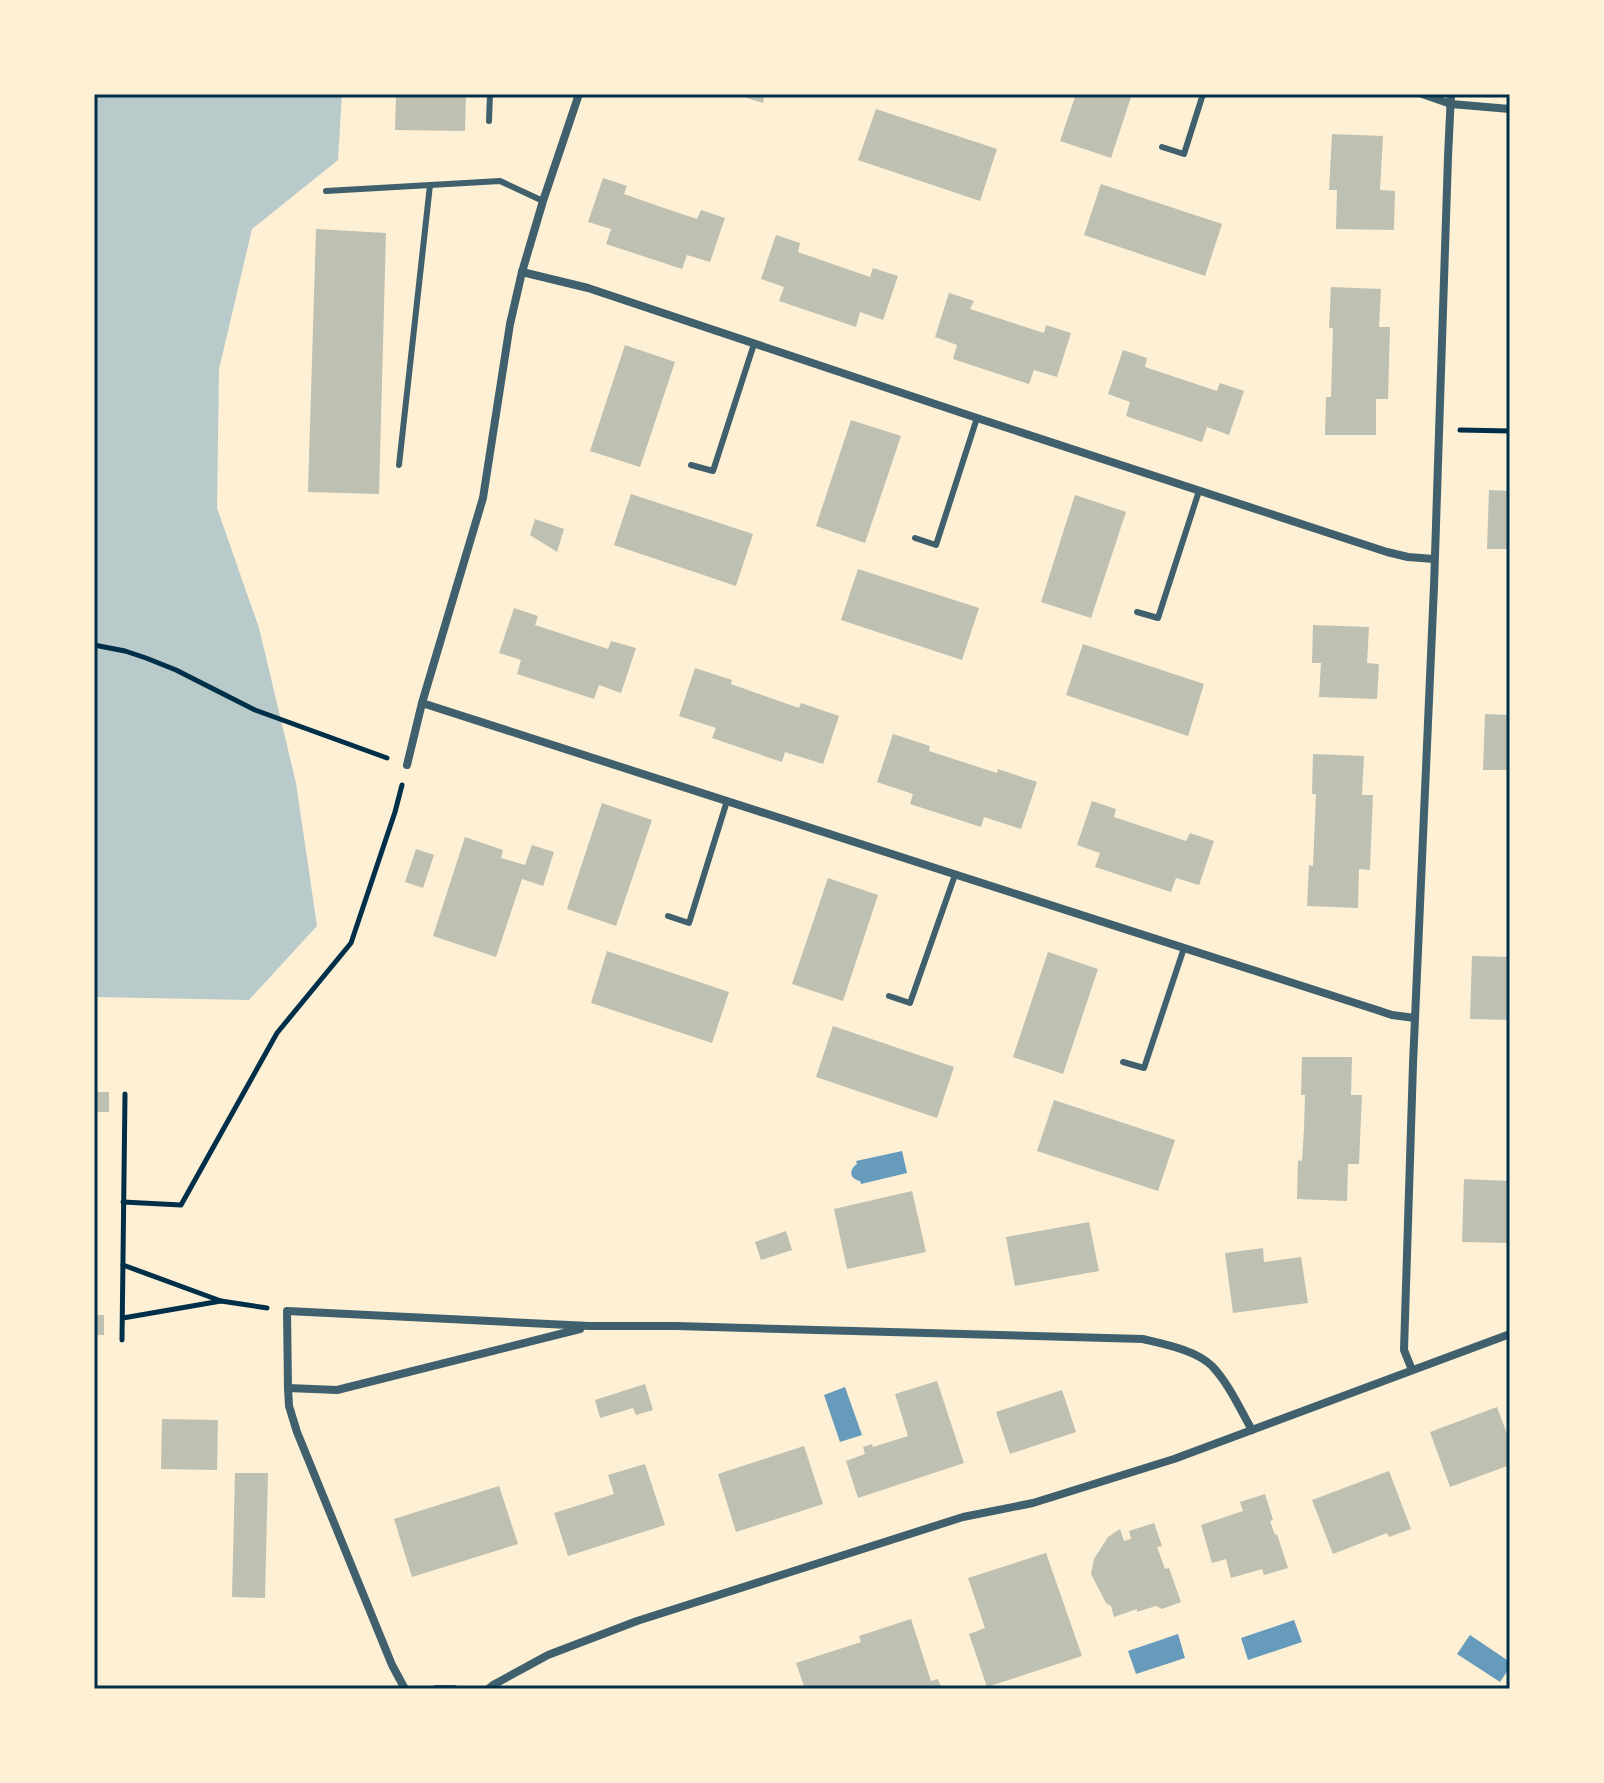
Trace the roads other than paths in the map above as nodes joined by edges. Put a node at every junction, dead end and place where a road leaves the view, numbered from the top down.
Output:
1 (490, 94) edge
2 (579, 94) edge
3 (1203, 94) edge
4 (1422, 94) edge
5 (1451, 99) edge
6 (1510, 109) edge
7 (489, 121) dead end
8 (1162, 147) dead end
9 (430, 185) junction
10 (326, 191) dead end
11 (543, 201) junction
12 (522, 272) junction
13 (754, 344) junction
14 (977, 418) junction
15 (399, 465) dead end
16 (691, 465) dead end
17 (1199, 491) junction
18 (915, 538) dead end
19 (1434, 559) junction
20 (1137, 612) dead end
21 (422, 703) junction
22 (407, 765) road end
23 (727, 801) junction
24 (955, 875) junction
25 (668, 916) dead end
26 (1184, 948) junction
27 (889, 996) dead end
28 (1415, 1018) junction
29 (1123, 1062) dead end
30 (589, 1326) junction
31 (1510, 1334) edge
32 (1412, 1370) junction
33 (288, 1388) junction
34 (1252, 1430) junction
35 (405, 1689) edge
36 (436, 1689) edge
37 (454, 1689) edge
38 (488, 1689) edge

1 - 7 lane
2 - 11 street
3 - 8 lane
4 - 5 street
5 - 6 street
5 - 19 street
9 - 10 lane
9 - 11 lane
9 - 15 lane
11 - 12 street
12 - 13 street
12 - 21 street
13 - 14 street
13 - 16 lane
14 - 17 street
14 - 18 lane
17 - 19 street
17 - 20 lane
19 - 28 street
21 - 22 street
21 - 23 street
23 - 24 street
23 - 25 lane
24 - 26 street
24 - 27 lane
26 - 28 street
26 - 29 lane
28 - 32 street
30 - 33 street
30 - 33 street
30 - 34 street
31 - 32 street
32 - 34 street
33 - 35 street
34 - 38 street
36 - 37 street

